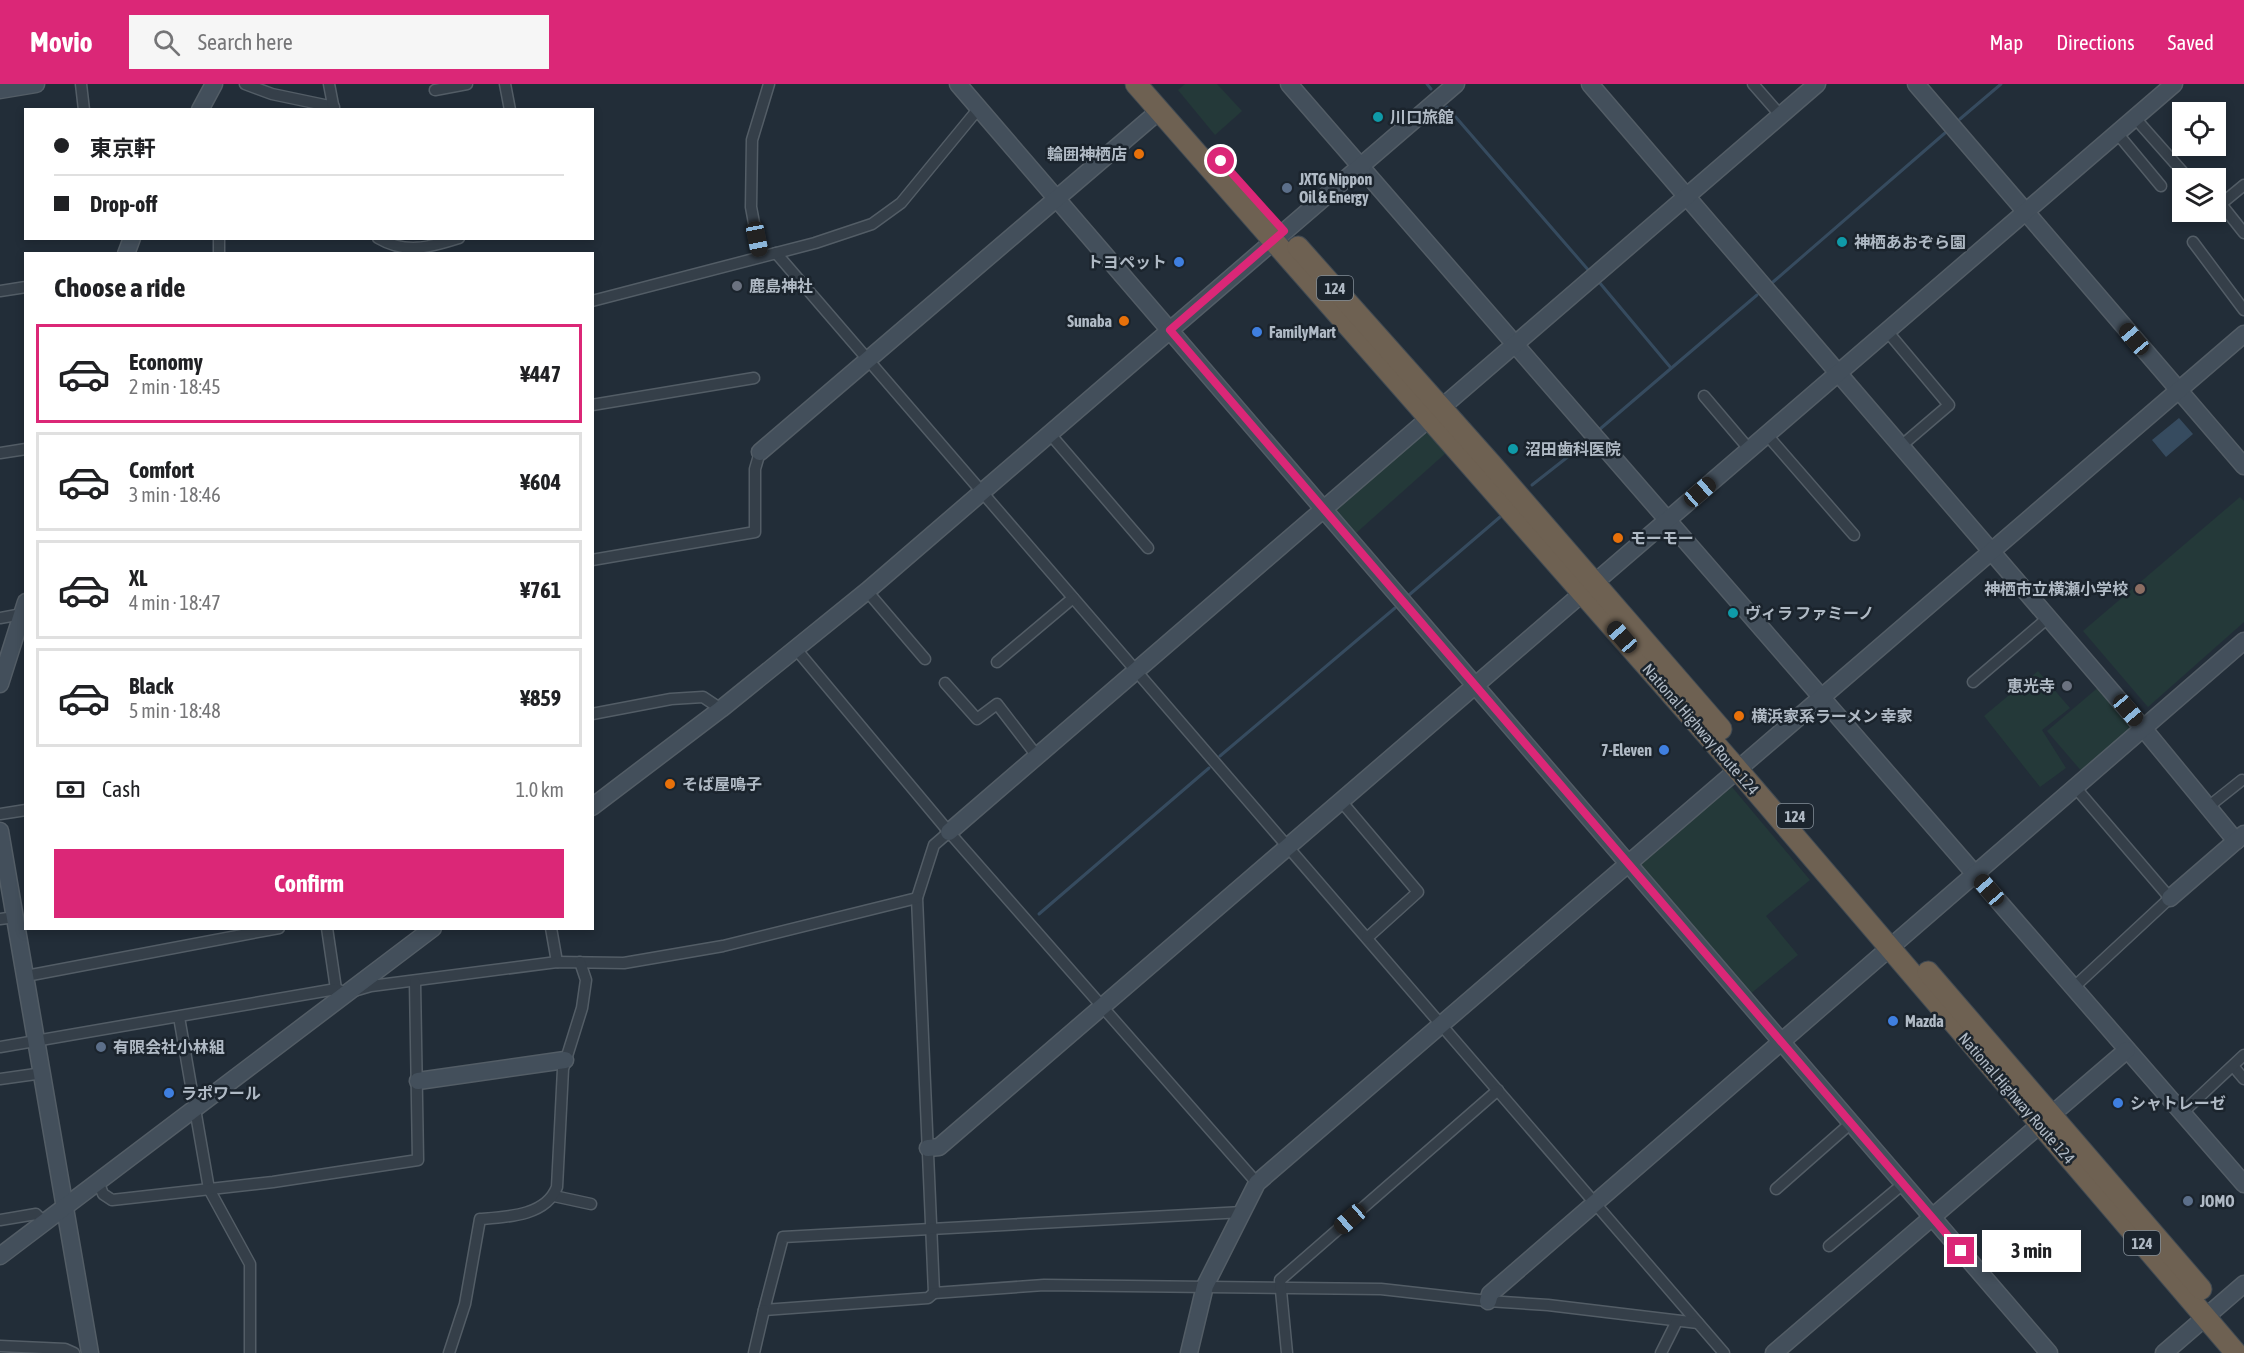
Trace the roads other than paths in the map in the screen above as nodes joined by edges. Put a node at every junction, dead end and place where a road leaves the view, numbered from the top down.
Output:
1 (36, 84) edge
2 (81, 84) edge
3 (245, 84) edge
4 (329, 84) edge
5 (467, 84) edge
6 (508, 84) edge
7 (769, 84) edge
8 (958, 84) edge
9 (1136, 84) edge
10 (1153, 84) edge
11 (1289, 84) edge
12 (1456, 84) edge
13 (1590, 84) edge
14 (1753, 84) edge
15 (1817, 84) edge
16 (1916, 84) edge
17 (2174, 84) edge
18 (211, 85) edge
19 (0, 90) edge
20 (435, 90) dead end
21 (84, 108) edge
22 (201, 108) edge
23 (334, 108) edge
24 (510, 108) edge
25 (979, 108) junction
26 (1159, 111) junction
27 (1781, 116) junction
28 (2135, 118) junction
29 (2117, 133) junction
30 (1360, 166) junction
31 (2179, 168) edge
32 (2244, 185) edge
33 (2161, 186) dead end
34 (1687, 197) junction
35 (1056, 198) junction
36 (2025, 212) junction
37 (2244, 233) edge
38 (1279, 236) junction
39 (381, 240) edge
40 (441, 240) edge
41 (2193, 242) dead end
42 (414, 243) edge
43 (776, 253) junction
44 (760, 255) junction
45 (24, 287) edge
46 (0, 291) edge
47 (594, 300) edge
48 (2244, 310) edge
49 (1170, 330) junction
50 (1887, 331) junction
51 (2244, 334) edge
52 (1515, 345) junction
53 (868, 361) junction
54 (1839, 373) junction
55 (754, 378) dead end
56 (2178, 390) junction
57 (1704, 396) dead end
58 (594, 405) edge
59 (1437, 414) junction
60 (1050, 434) junction
61 (1767, 435) junction
62 (1901, 446) junction
63 (24, 449) edge
64 (1749, 449) junction
65 (760, 452) joint
66 (0, 453) edge
67 (2244, 466) edge
68 (983, 492) junction
69 (1323, 509) junction
70 (1667, 521) junction
71 (1854, 535) dead end
72 (1148, 548) dead end
73 (1992, 550) junction
74 (594, 560) edge
75 (1588, 588) junction
76 (867, 591) junction
77 (1073, 598) junction
78 (24, 608) edge
79 (2049, 617) junction
80 (0, 618) edge
81 (2244, 641) edge
82 (796, 649) junction
83 (925, 659) dead end
84 (997, 662) dead end
85 (1136, 672) junction
86 (1973, 682) dead end
87 (945, 683) dead end
88 (0, 684) edge
89 (1475, 686) junction
90 (1820, 697) junction
91 (721, 709) junction
92 (594, 714) edge
93 (2143, 728) junction
94 (1037, 756) junction
95 (1742, 765) junction
96 (2242, 780) dead end
97 (2075, 787) junction
98 (1341, 801) junction
99 (594, 805) edge
100 (2208, 807) junction
101 (24, 810) edge
102 (0, 814) edge
103 (0, 831) edge
104 (949, 832) junction
105 (2240, 837) edge
106 (1288, 846) junction
107 (1628, 863) junction
108 (1975, 874) junction
109 (917, 898) junction
110 (2170, 898) junction
111 (8, 918) edge
112 (268, 930) edge
113 (327, 930) edge
114 (430, 930) edge
115 (551, 930) edge
116 (1367, 938) junction
117 (1894, 943) junction
118 (557, 962) junction
119 (580, 962) junction
120 (26, 976) junction
121 (415, 982) junction
122 (2073, 988) junction
123 (342, 991) junction
124 (1103, 1007) junction
125 (179, 1017) junction
126 (1441, 1024) junction
127 (37, 1041) junction
128 (1782, 1042) junction
129 (0, 1047) edge
130 (2127, 1050) junction
131 (2244, 1055) edge
132 (565, 1060) junction
133 (2232, 1066) junction
134 (43, 1073) junction
135 (0, 1079) edge
136 (2244, 1079) edge
137 (418, 1081) junction
138 (1498, 1090) junction
139 (196, 1108) junction
140 (2182, 1113) junction
141 (2045, 1120) junction
142 (1851, 1123) junction
143 (928, 1148) junction
144 (2241, 1175) edge
145 (98, 1181) junction
146 (1257, 1183) junction
147 (1903, 1184) junction
148 (209, 1189) junction
149 (1776, 1189) dead end
150 (554, 1196) junction
151 (1596, 1203) junction
152 (591, 1204) dead end
153 (66, 1205) junction
154 (1243, 1212) junction
155 (1931, 1217) junction
156 (0, 1220) edge
157 (44, 1222) junction
158 (932, 1230) junction
159 (1829, 1246) dead end
160 (0, 1256) edge
161 (2244, 1284) edge
162 (1205, 1286) junction
163 (1281, 1286) junction
164 (934, 1293) junction
165 (1488, 1301) junction
166 (764, 1310) junction
167 (2211, 1313) junction
168 (1676, 1323) junction
169 (1698, 1323) junction
170 (2244, 1340) edge
171 (0, 1346) edge
172 (52, 1351) edge
173 (74, 1353) edge
174 (90, 1353) edge
175 (250, 1353) edge
176 (449, 1353) edge
177 (754, 1353) edge
178 (1189, 1353) edge
179 (1287, 1353) edge
180 (1661, 1353) edge
181 (1724, 1353) edge
182 (1774, 1353) edge
183 (2049, 1353) edge
184 (2164, 1353) edge
185 (2236, 1353) edge

1 - 19 street
2 - 21 street
3 - 23 street
4 - 23 street
5 - 20 street
6 - 24 street
7 - 44 street
8 - 25 street
9 - 26 highway, National Highway Route 124 / 124
10 - 38 highway, National Highway Route 124 / 124
11 - 30 street
12 - 30 street
13 - 34 street
14 - 27 street
15 - 27 street
16 - 36 street
17 - 28 street
18 - 22 street
25 - 35 street
25 - 43 street
26 - 35 street
26 - 38 highway, National Highway Route 124 / 124
27 - 34 street
28 - 29 street
28 - 31 street
29 - 33 street
29 - 36 street
30 - 38 street
30 - 52 street
32 - 37 street
34 - 52 street
34 - 54 street
35 - 49 street
35 - 53 street
36 - 50 street
36 - 56 street
38 - 49 street
38 - 59 highway, National Highway Route 124 / 124
39 - 42 street
40 - 42 street
41 - 48 street
43 - 44 street
43 - 53 street
44 - 47 street
45 - 46 street
49 - 60 street
49 - 69 street
50 - 54 street
50 - 62 street
51 - 56 street
52 - 59 street
52 - 70 street
53 - 65 street
53 - 68 street
54 - 61 street
54 - 62 street
55 - 58 street
56 - 67 street
56 - 73 street
57 - 64 street
59 - 69 street
59 - 75 highway, National Highway Route 124 / 124
60 - 68 street
60 - 72 street
61 - 64 street
61 - 71 street
62 - 73 street
63 - 66 street
64 - 70 street
65 - 74 street
68 - 76 street
68 - 77 street
69 - 85 street
69 - 89 street
70 - 75 street
70 - 90 street
73 - 79 street
73 - 90 street
75 - 89 street
75 - 95 highway, National Highway Route 124 / 124
76 - 82 street
76 - 83 street
77 - 84 street
77 - 85 street
78 - 80 street
78 - 88 street
79 - 86 street
79 - 93 street
81 - 93 street
82 - 91 street
82 - 104 street
85 - 94 street
85 - 106 street
87 - 94 street
89 - 98 street
89 - 107 street
90 - 95 street
90 - 108 street
91 - 92 street
91 - 99 street
93 - 97 street
93 - 100 street
94 - 104 street
95 - 107 street
95 - 117 highway, National Highway Route 124 / 124
96 - 100 street
97 - 108 street
97 - 110 street
98 - 106 street
98 - 116 street
100 - 105 street
101 - 102 street
103 - 111 street
104 - 109 street
104 - 124 street
105 - 110 street
106 - 116 street
106 - 124 street
107 - 126 street
107 - 128 street
108 - 117 street
108 - 122 street
109 - 119 street
109 - 143 street
110 - 122 street
111 - 120 street
112 - 120 street
113 - 123 street
114 - 123 street
115 - 118 street
116 - 126 street
117 - 128 street
117 - 141 highway, National Highway Route 124 / 124
118 - 119 street
118 - 121 street
119 - 132 street
120 - 127 street
121 - 123 street
121 - 137 street
122 - 130 street
123 - 125 street
123 - 139 street
124 - 143 street
124 - 146 street
125 - 127 street
125 - 139 street
126 - 138 street
126 - 146 street
127 - 129 street
127 - 134 street
128 - 142 street
128 - 151 street
130 - 140 street
130 - 141 street
131 - 133 street
132 - 137 street
132 - 150 street
133 - 136 street
133 - 140 street
134 - 135 street
134 - 153 street
137 - 148 street
138 - 151 street
138 - 163 street
139 - 145 street
139 - 148 street
140 - 144 street
141 - 155 street
141 - 167 highway, National Highway Route 124 / 124
142 - 147 street
142 - 149 street
143 - 158 street
145 - 148 street
145 - 153 street
146 - 154 street
147 - 155 street
147 - 159 street
148 - 175 street
150 - 152 street
150 - 176 street
151 - 165 street
151 - 169 street
153 - 157 street
153 - 174 street
154 - 158 street
154 - 162 street
155 - 182 street
155 - 183 street
156 - 157 street
157 - 160 street
158 - 164 street
158 - 166 street
161 - 167 street
162 - 163 street
162 - 164 street
162 - 178 street
163 - 165 street
163 - 179 street
164 - 166 street
165 - 168 street
166 - 177 street
167 - 170 highway, National Highway Route 124 / 124
167 - 184 street
167 - 185 highway, National Highway Route 124 / 124
168 - 169 street
168 - 180 street
169 - 181 street
171 - 172 street
172 - 173 street

